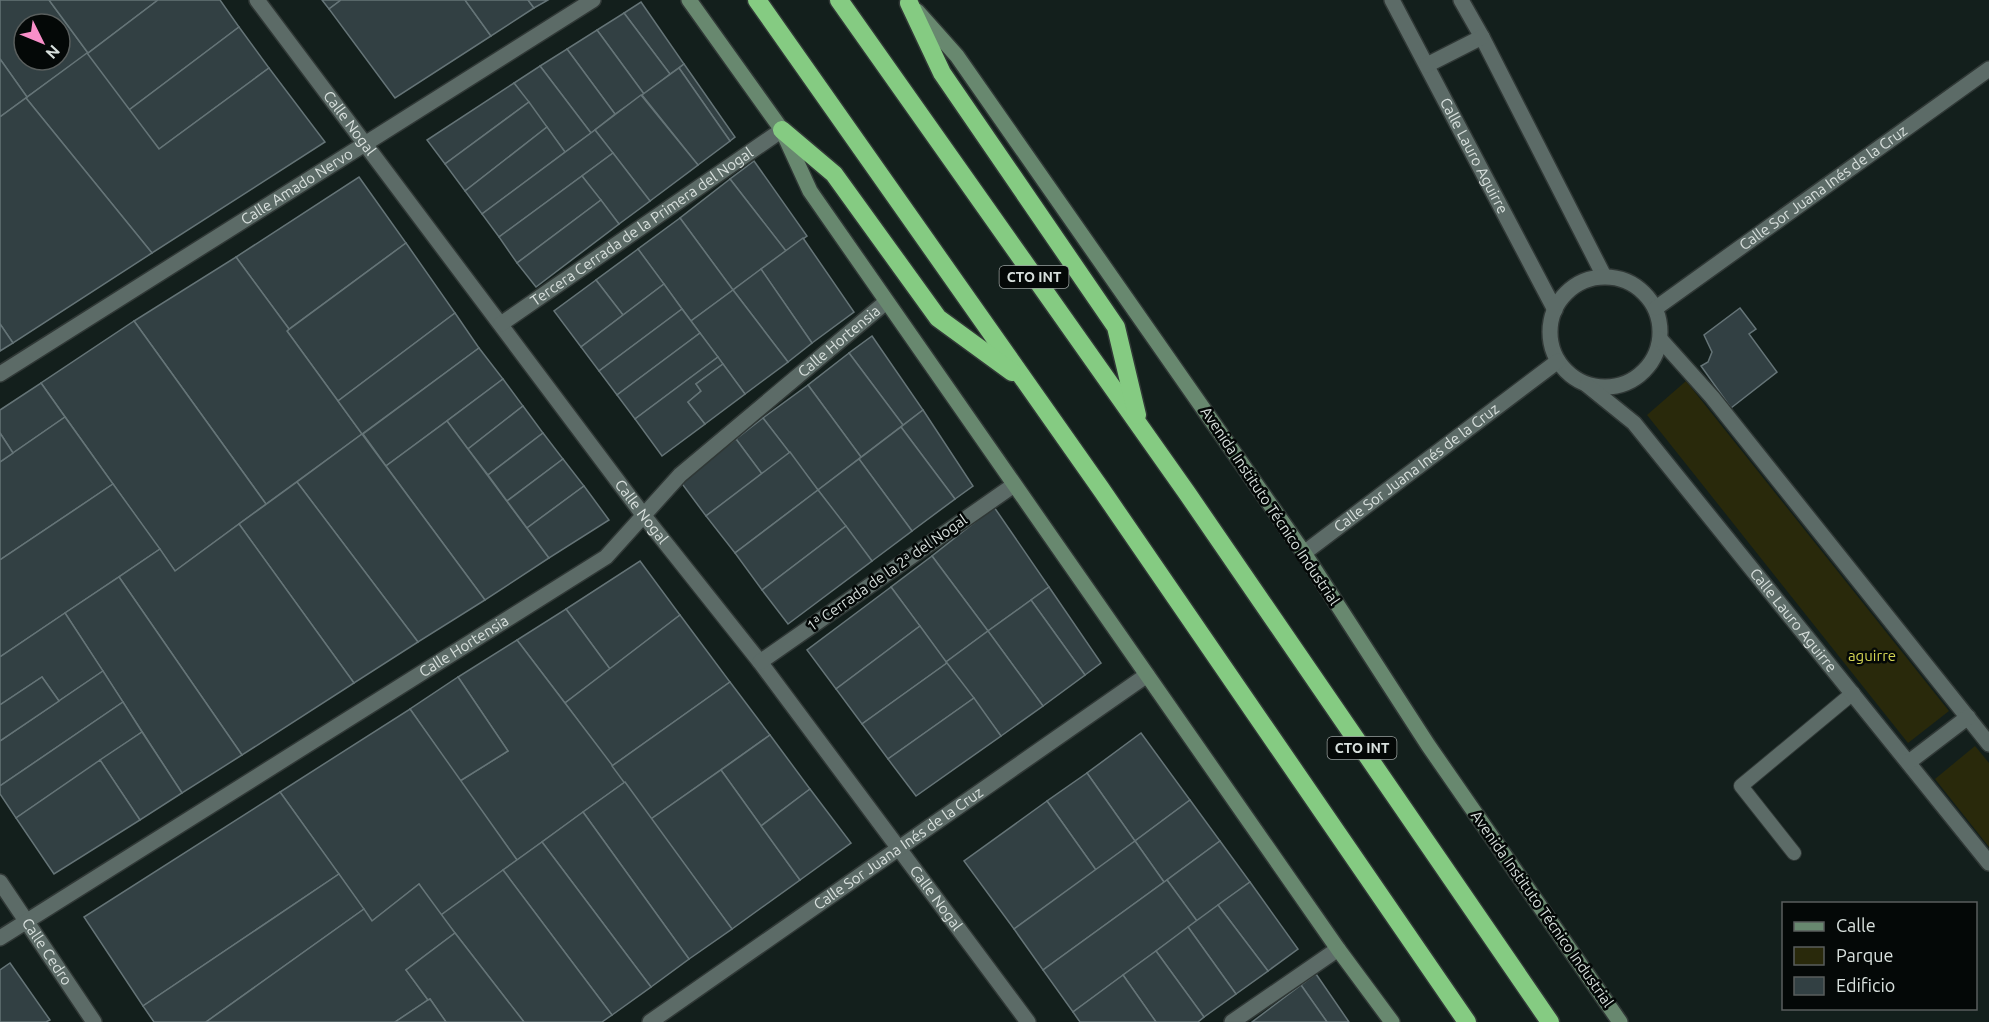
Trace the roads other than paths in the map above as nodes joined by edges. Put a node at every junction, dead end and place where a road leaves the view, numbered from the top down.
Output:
1 (257, 0) edge
2 (593, 0) edge
3 (689, 0) edge
4 (757, 0) edge
5 (839, 0) edge
6 (1392, 0) edge
7 (1461, 0) edge
8 (908, 1) edge
9 (1482, 37) junction
10 (1427, 64) junction
11 (1989, 69) edge
12 (782, 130) junction
13 (366, 143) junction
14 (1604, 276) junction
15 (886, 302) junction
16 (1656, 308) junction
17 (1555, 310) junction
18 (501, 324) junction
19 (1660, 339) junction
20 (1558, 361) junction
21 (0, 374) edge
22 (1024, 380) junction
23 (1587, 385) junction
24 (1139, 425) junction
25 (1014, 485) junction
26 (644, 516) junction
27 (1304, 553) junction
28 (760, 662) junction
29 (1147, 675) junction
30 (1853, 693) junction
31 (1968, 717) junction
32 (1989, 744) edge
33 (1909, 762) junction
34 (900, 848) junction
35 (1794, 853) dead end
36 (1989, 863) edge
37 (0, 882) edge
38 (26, 921) junction
39 (0, 938) edge
40 (1338, 949) junction
41 (94, 1022) edge
42 (650, 1022) edge
43 (1028, 1022) edge
44 (1232, 1022) edge
45 (1392, 1022) edge
46 (1467, 1022) edge
47 (1550, 1022) edge
48 (1620, 1022) edge

1 - 13 street, Calle Nogal
2 - 13 street, Calle Amado Nervo
3 - 12 main road
4 - 22 highway
5 - 24 highway, CTO INT
6 - 10 street, Calle Lauro Aguirre
7 - 9 street
8 - 24 highway
8 - 27 main road, Avenida Instituto Técnico Industrial / CTO INT
9 - 10 street
9 - 14 street
10 - 17 street, Calle Lauro Aguirre
11 - 16 street, Calle Sor Juana Inés de la Cruz
12 - 15 main road
12 - 18 street, Tercera Cerrada de la Primera del Nogal
12 - 22 highway
13 - 18 street, Calle Nogal
13 - 21 street, Calle Amado Nervo
14 - 16 street
14 - 17 street
15 - 25 main road
15 - 26 street, Calle Hortensia
16 - 19 street
17 - 20 street
18 - 26 street, Calle Nogal
19 - 23 street
19 - 31 street
20 - 23 street
20 - 27 street, Calle Sor Juana Inés de la Cruz
22 - 46 highway
23 - 30 street, Calle Lauro Aguirre
24 - 47 highway, CTO INT
25 - 28 street, 1ª Cerrada de la 2ª del Nogal
25 - 29 main road
26 - 28 street, Calle Nogal
26 - 38 street, Calle Hortensia
27 - 48 main road, Avenida Instituto Técnico Industrial / CTO INT
28 - 34 street, Calle Nogal
29 - 34 street, Calle Sor Juana Inés de la Cruz
29 - 40 main road
30 - 33 street, Calle Lauro Aguirre
30 - 35 lane
31 - 32 street
31 - 33 street
33 - 36 street, Calle Lauro Aguirre
34 - 42 street, Calle Sor Juana Inés de la Cruz
34 - 43 street, Calle Nogal
37 - 38 street, Calle Cedro
38 - 39 street, Calle Hortensia
38 - 41 street, Calle Cedro
40 - 44 street
40 - 45 main road

